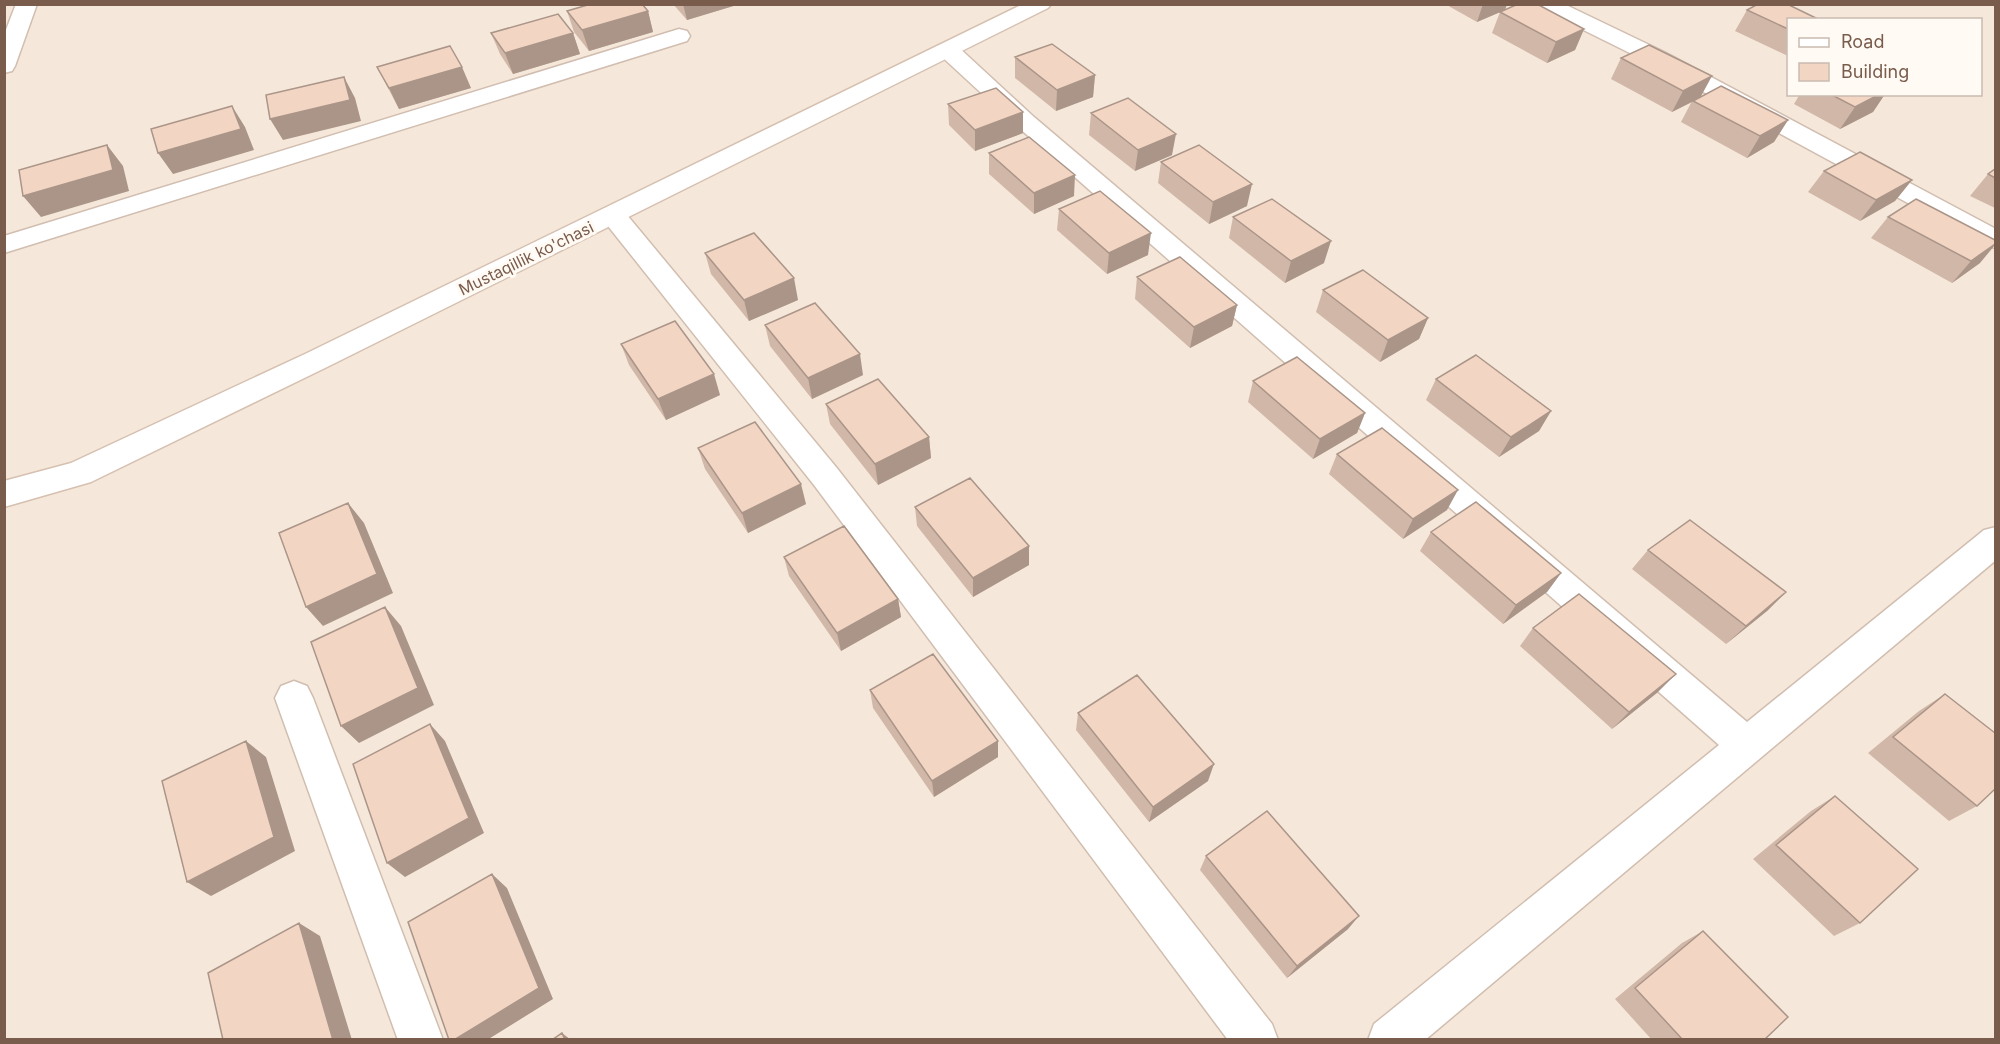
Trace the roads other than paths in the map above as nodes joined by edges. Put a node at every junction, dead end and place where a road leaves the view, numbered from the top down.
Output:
1 (27, 4) edge
2 (1041, 4) edge
3 (1546, 4) edge
4 (679, 36) dead end
5 (948, 50) junction
6 (4, 66) edge
7 (613, 215) junction
8 (1995, 240) edge
9 (4, 245) edge
10 (4, 494) edge
11 (1995, 540) edge
12 (294, 698) dead end
13 (1747, 746) junction
14 (421, 1040) edge
15 (1256, 1040) edge
16 (1390, 1040) edge

1 - 6 street
2 - 5 street, Mustaqillik ko'chasi
3 - 8 street
4 - 9 street
5 - 7 street, Mustaqillik ko'chasi
5 - 13 street
7 - 10 street, Mustaqillik ko'chasi
7 - 15 street
11 - 13 street
12 - 14 street
13 - 16 street

